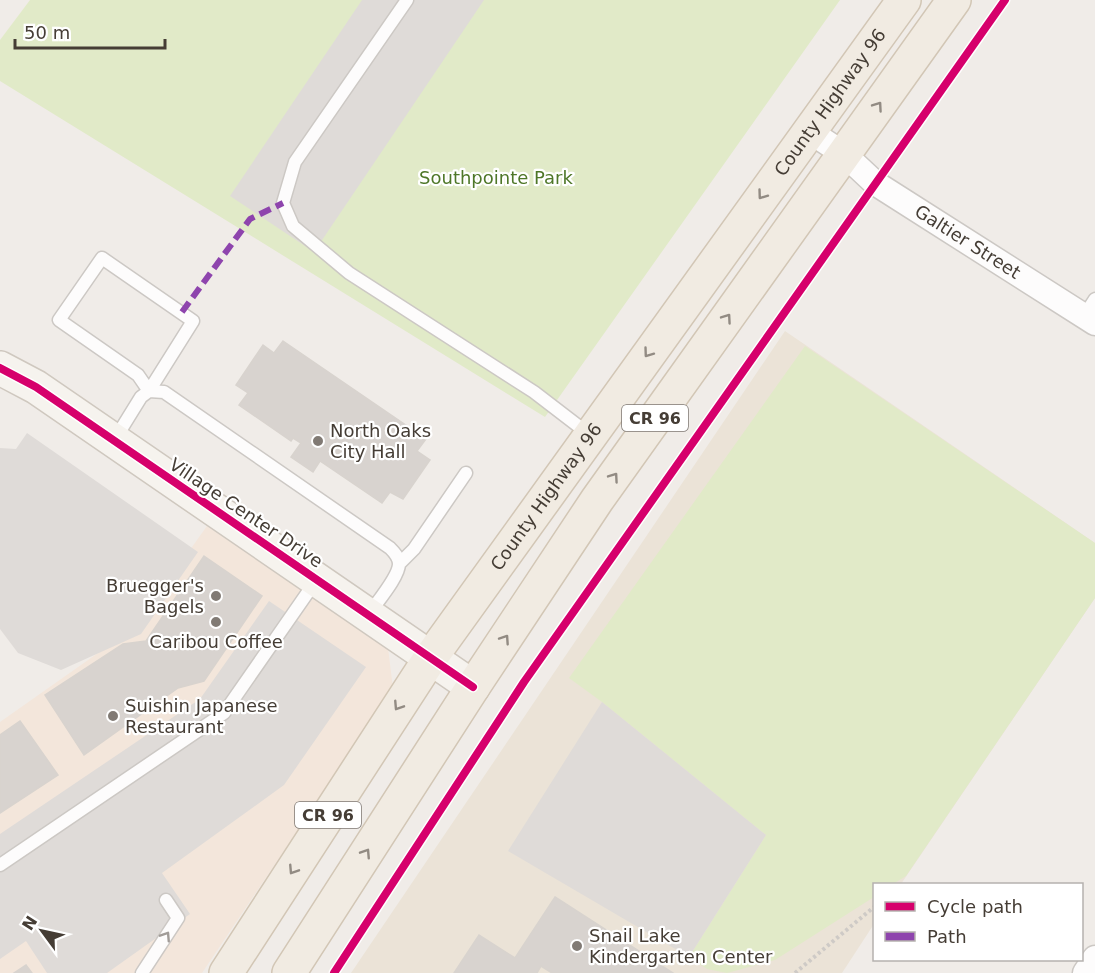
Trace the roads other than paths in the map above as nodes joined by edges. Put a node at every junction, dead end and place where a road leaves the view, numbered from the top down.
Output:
1 (407, 0) edge
2 (904, 0) edge
3 (954, 0) edge
4 (809, 131) junction
5 (844, 154) junction
6 (1091, 313) edge
7 (0, 368) edge
8 (149, 391) junction
9 (590, 435) junction
10 (114, 441) junction
11 (466, 473) dead end
12 (399, 564) junction
13 (317, 580) junction
14 (368, 615) junction
15 (430, 657) junction
16 (473, 687) junction
17 (0, 866) edge
18 (166, 900) dead end
19 (1095, 958) edge
20 (142, 973) edge
21 (226, 973) edge
22 (289, 973) edge
23 (1085, 973) edge

1 - 9 lane
2 - 4 main road, County Highway 96 / CR 96
5 -> 3 main road, CR 96
4 - 5 street, Galtier Street
4 -> 9 main road, County Highway 96 / CR 96
5 - 6 street, Galtier Street
16 -> 5 main road, CR 96
7 - 10 street, Village Center Drive
8 - 8 lane
8 - 10 lane
8 - 12 lane
9 - 15 main road, County Highway 96 / CR 96
10 - 13 street, Village Center Drive
11 - 12 lane
12 - 14 lane
13 - 14 street, Village Center Drive
13 - 17 lane
14 - 15 street, Village Center Drive
15 - 16 street, Village Center Drive
15 -> 21 main road, County Highway 96 / CR 96
22 -> 16 main road, CR 96
20 -> 18 lane
19 - 23 street

